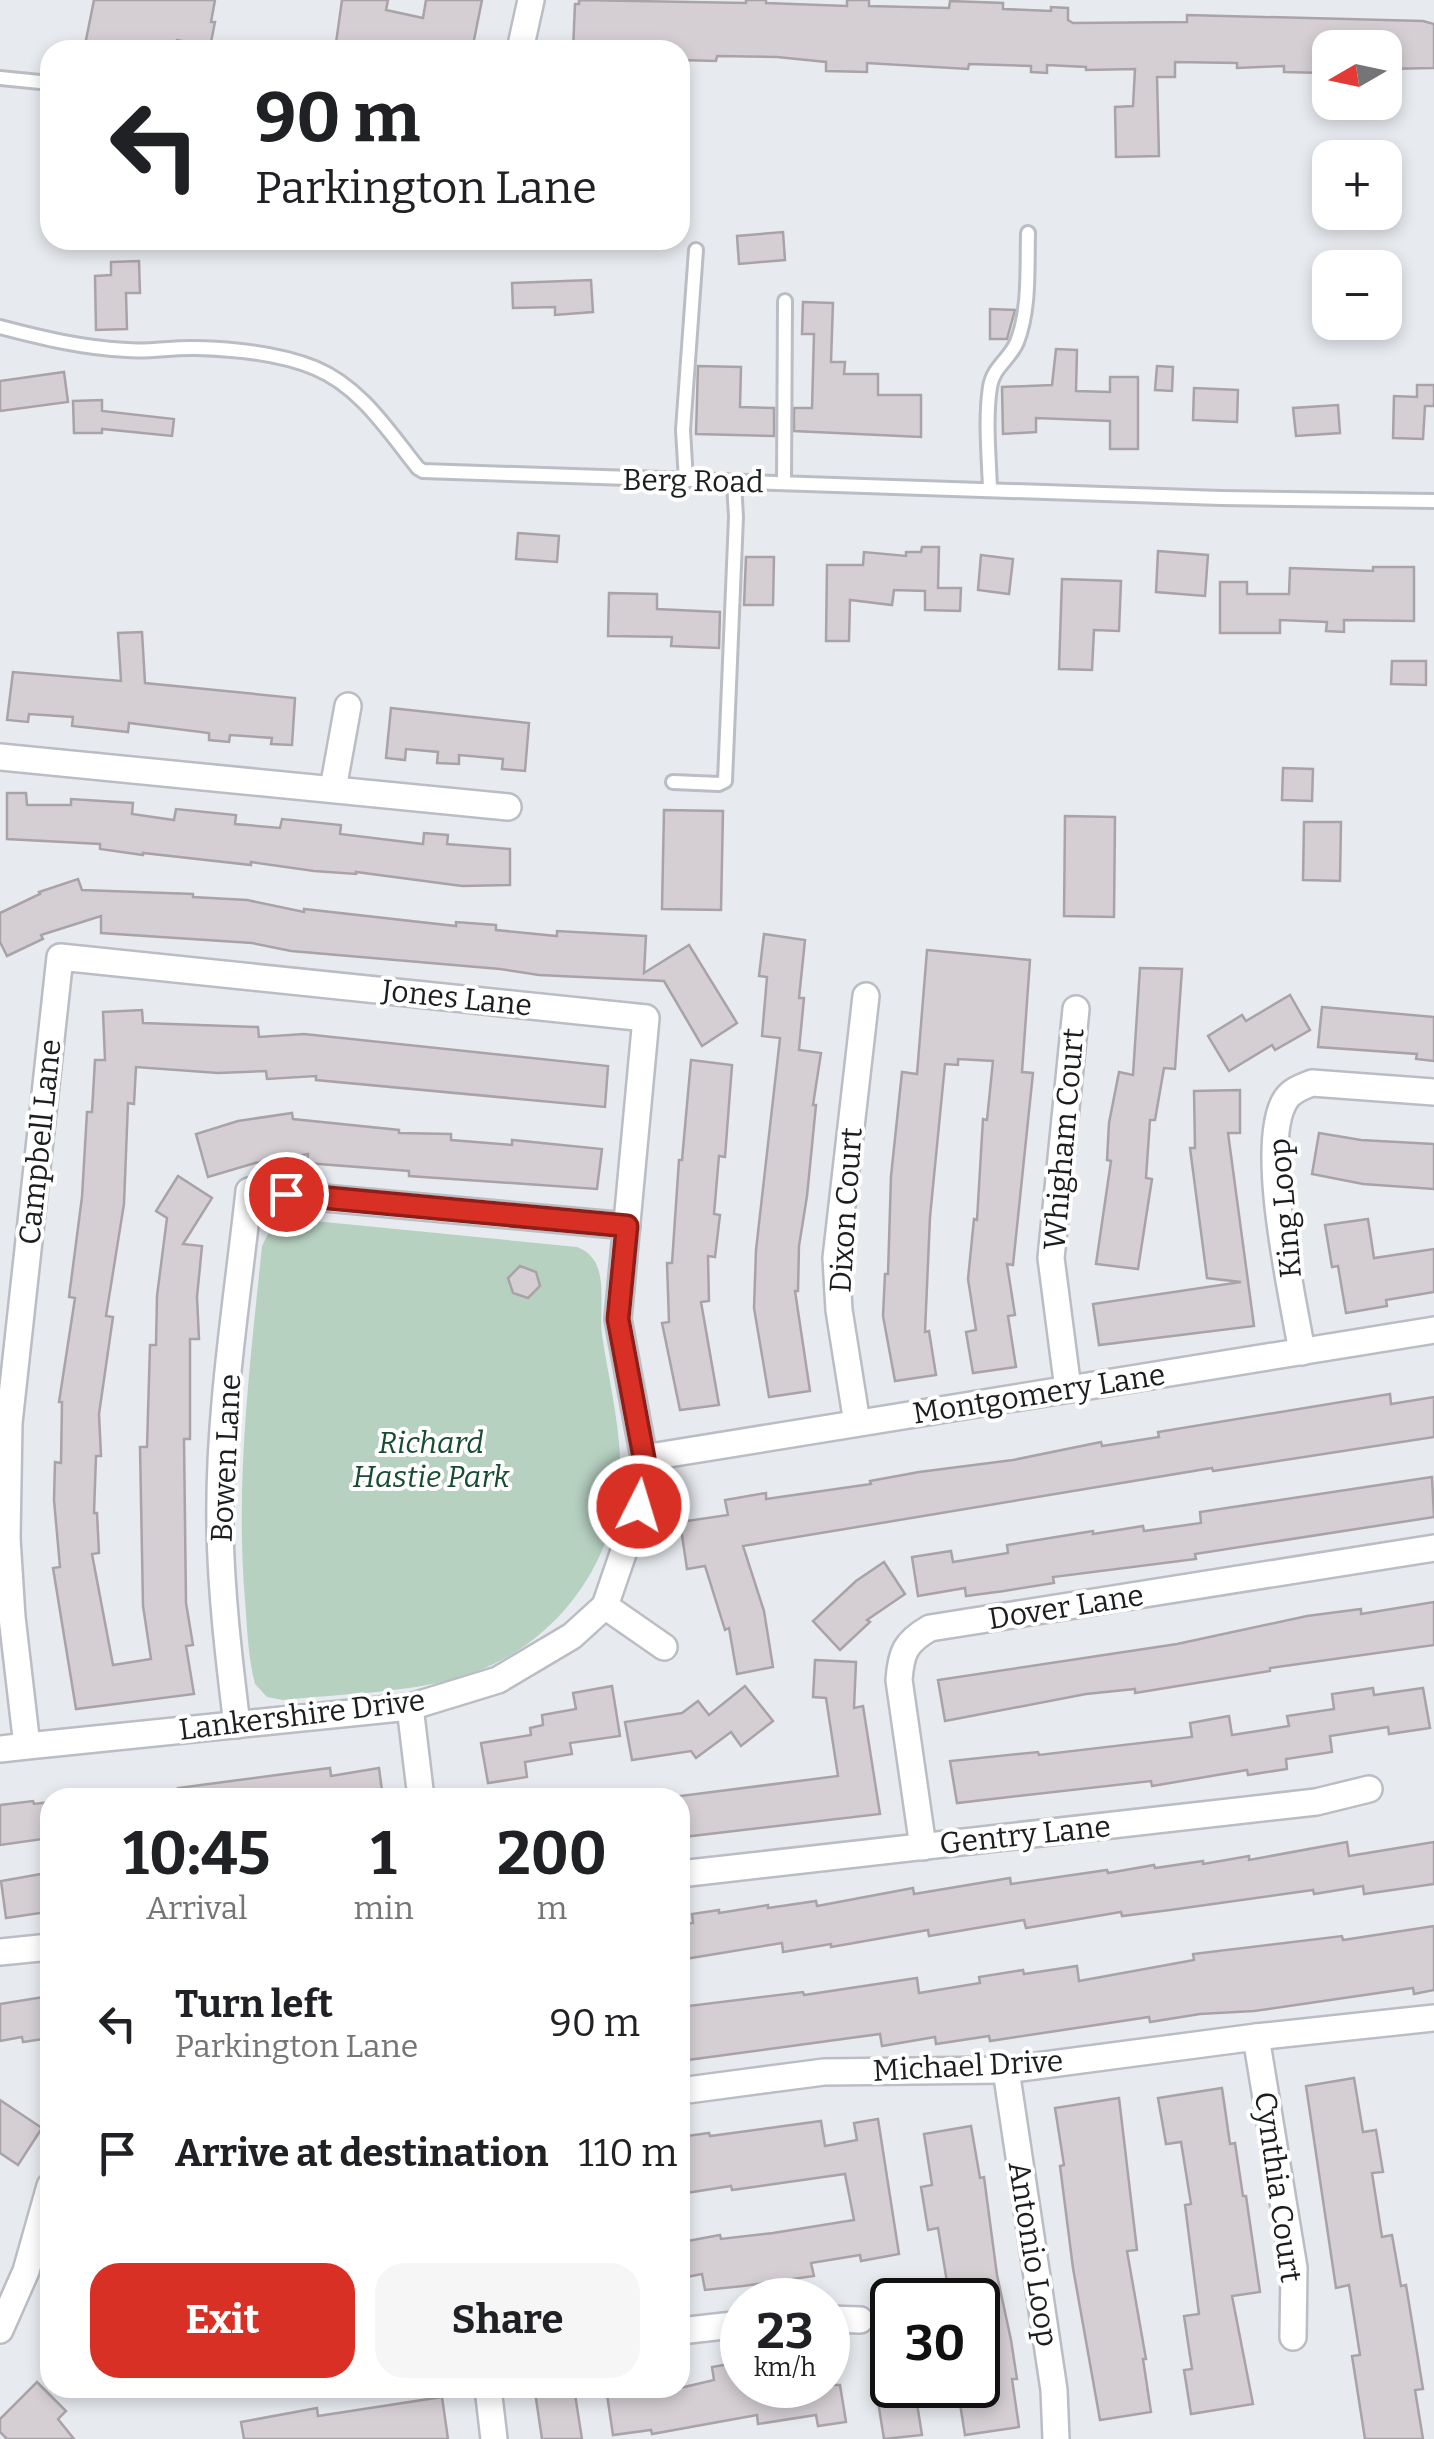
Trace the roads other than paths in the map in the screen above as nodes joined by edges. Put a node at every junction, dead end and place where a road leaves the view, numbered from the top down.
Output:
1 (531, 0) edge
2 (522, 40) edge
3 (0, 78) edge
4 (40, 82) edge
5 (1028, 232) dead end
6 (696, 250) dead end
7 (784, 301) dead end
8 (0, 327) edge
9 (686, 481) junction
10 (734, 482) junction
11 (784, 482) junction
12 (990, 490) junction
13 (1434, 501) edge
14 (348, 706) dead end
15 (0, 757) edge
16 (673, 782) dead end
17 (333, 789) junction
18 (508, 808) dead end
19 (60, 957) joint
20 (866, 996) dead end
21 (1076, 1009) dead end
22 (1434, 1092) edge
23 (627, 1226) junction
24 (1434, 1330) edge
25 (1302, 1352) junction
26 (1068, 1388) junction
27 (857, 1424) junction
28 (644, 1458) junction
29 (1434, 1548) edge
30 (604, 1606) junction
31 (664, 1648) dead end
32 (410, 1707) junction
33 (237, 1725) junction
34 (27, 1746) junction
35 (0, 1749) edge
36 (419, 1788) edge
37 (1368, 1790) dead end
38 (922, 1847) junction
39 (690, 1873) edge
40 (40, 1948) edge
41 (0, 1952) edge
42 (1434, 2018) edge
43 (1256, 2037) junction
44 (1006, 2070) junction
45 (690, 2090) edge
46 (40, 2221) edge
47 (850, 2320) edge
48 (860, 2320) dead end
49 (720, 2326) edge
50 (0, 2330) edge
51 (690, 2330) edge
52 (1293, 2337) dead end
53 (489, 2398) edge
54 (494, 2439) edge
55 (1056, 2439) edge

1 - 2 street
3 - 4 lane
5 - 12 lane
6 - 9 lane
7 - 11 lane
8 - 9 lane, Berg Road
9 - 10 lane, Berg Road
10 - 11 lane, Berg Road
10 - 16 lane
11 - 12 lane, Berg Road
12 - 13 lane, Berg Road
14 - 17 street
15 - 17 street
17 - 18 street
19 - 23 street, Jones Lane
19 - 34 street, Campbell Lane
20 - 27 street, Dixon Court
21 - 26 street, Whigham Court
22 - 25 street, King Loop
23 - 28 street, Lankershire Drive
23 - 33 street, Bowen Lane
24 - 25 street, Montgomery Lane
25 - 26 street, Montgomery Lane
26 - 27 street, Montgomery Lane
27 - 28 street, Montgomery Lane
28 - 30 street, Lankershire Drive
29 - 38 street, Dover Lane
30 - 31 street
30 - 32 street, Lankershire Drive
32 - 33 street, Lankershire Drive
32 - 36 street
33 - 34 street, Lankershire Drive
34 - 35 street, Lankershire Drive
37 - 38 street, Gentry Lane
38 - 39 street, Gentry Lane
40 - 41 street
42 - 43 street, Michael Drive
43 - 44 street, Michael Drive
43 - 52 street, Cynthia Court
44 - 45 street, Michael Drive
44 - 55 street, Antonio Loop
46 - 50 street
47 - 48 street
49 - 51 street
53 - 54 street

